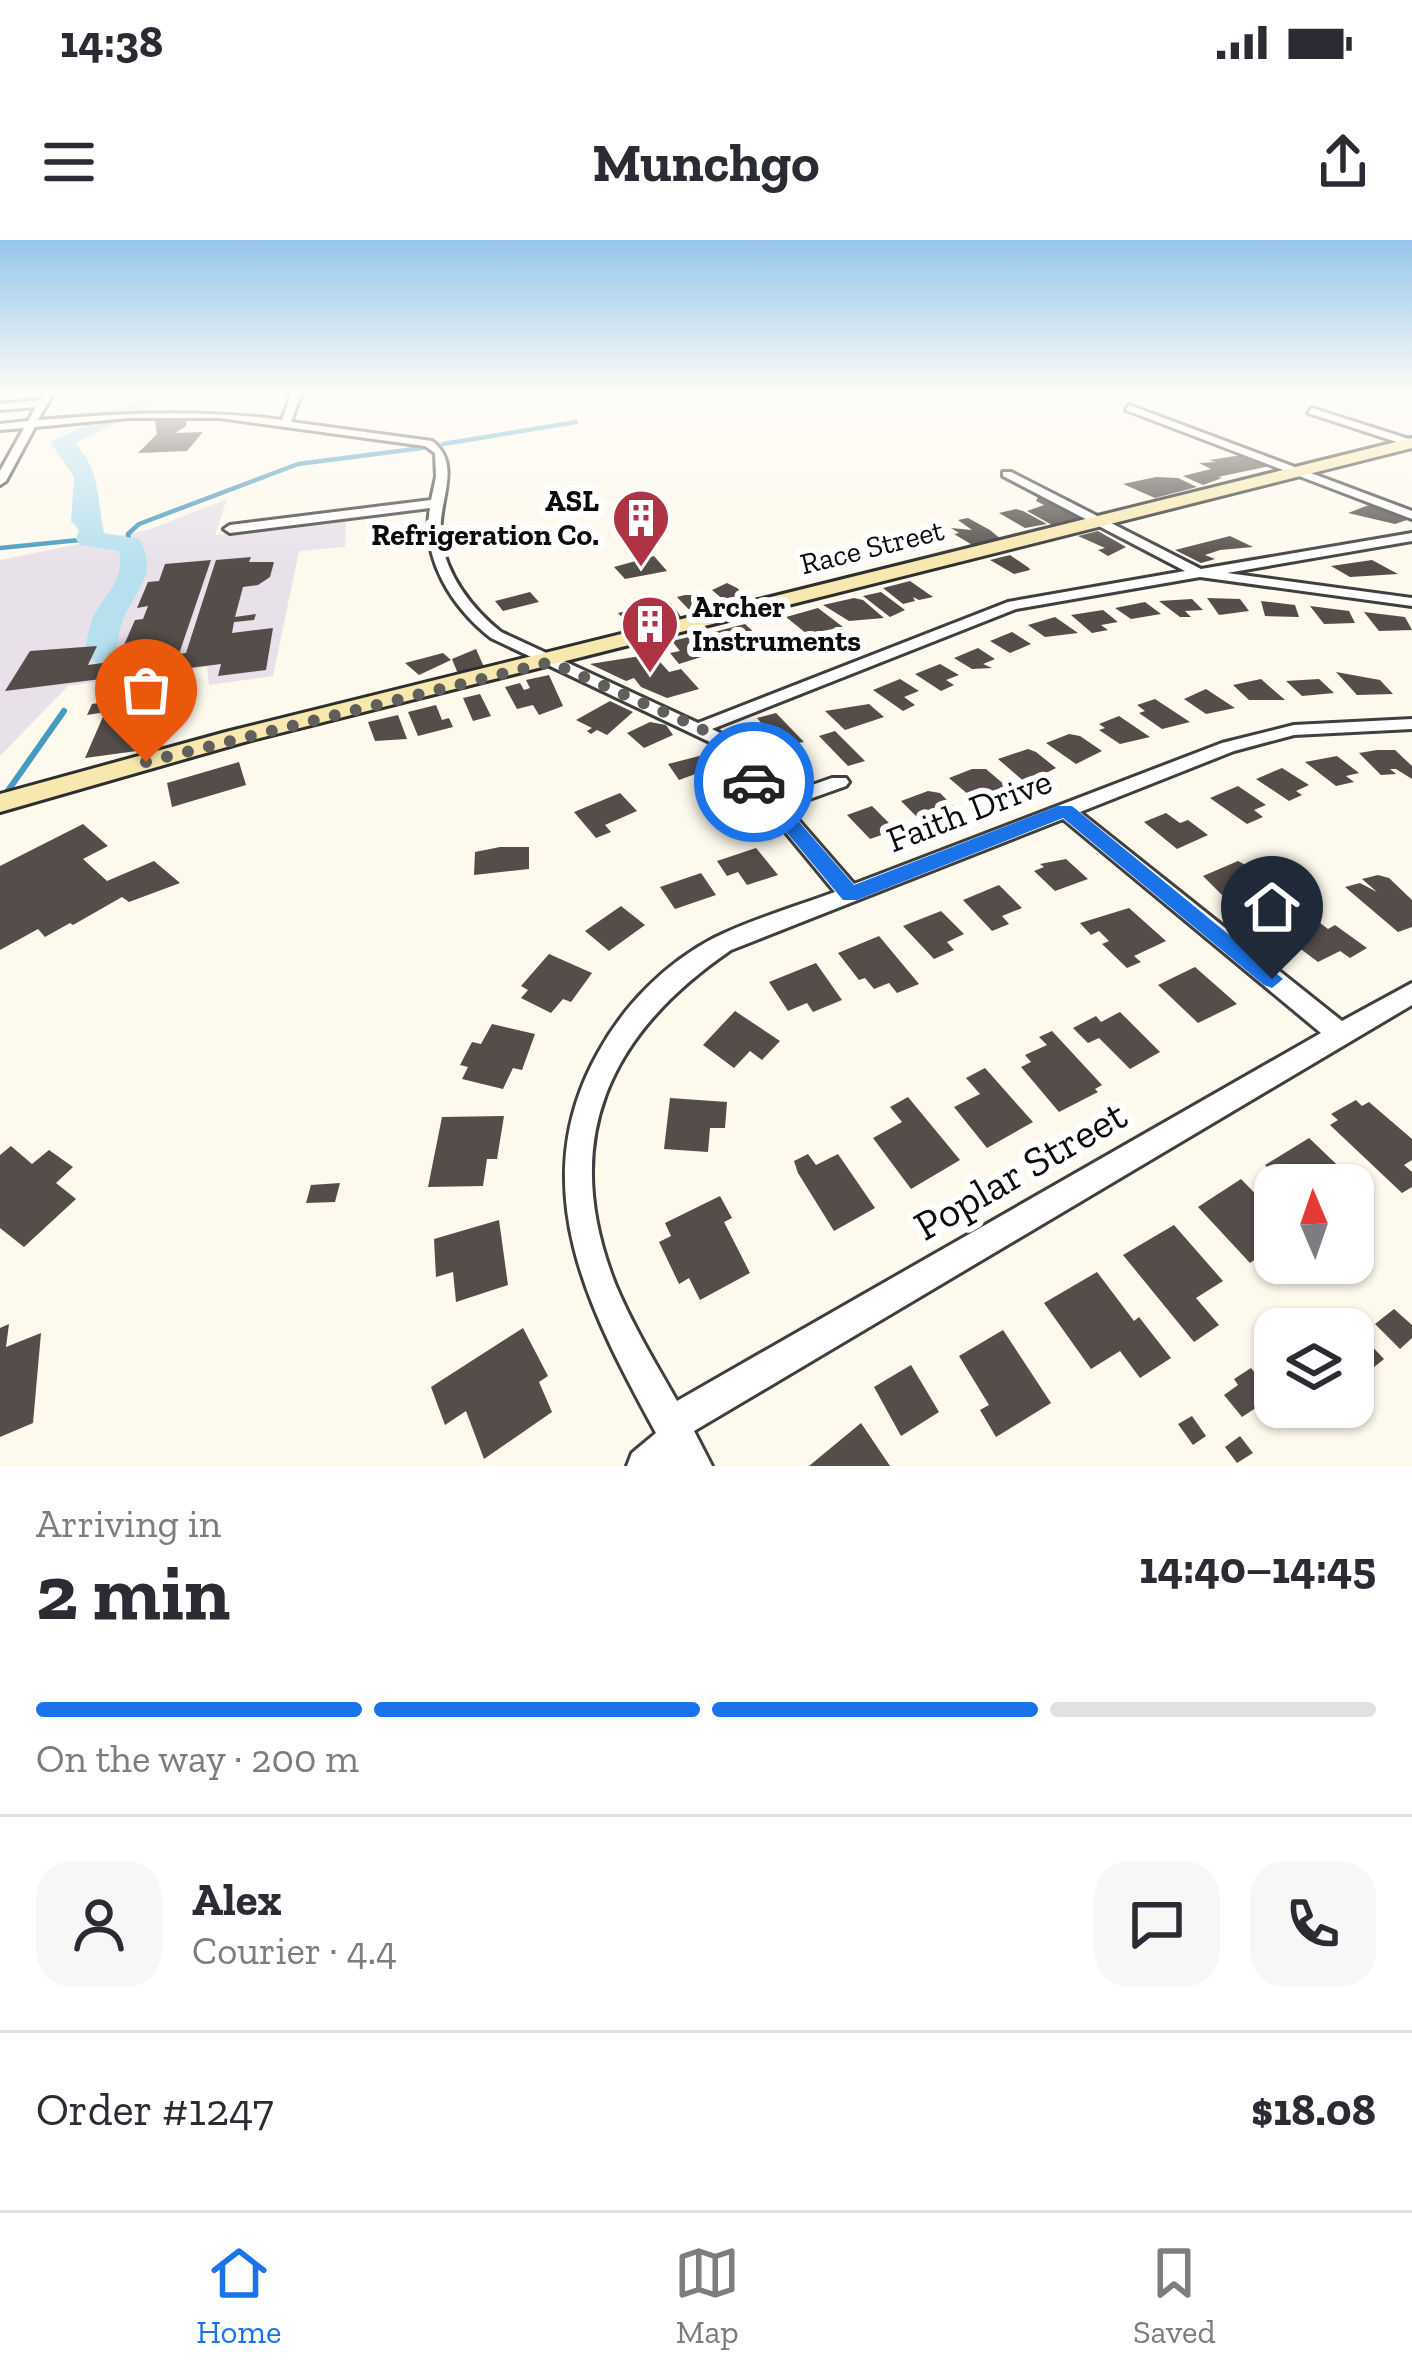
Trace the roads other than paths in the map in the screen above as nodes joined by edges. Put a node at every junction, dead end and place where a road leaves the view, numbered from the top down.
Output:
1 (17, 449) edge
2 (435, 449) edge
3 (1241, 449) edge
4 (1387, 449) edge
5 (16, 452) junction
6 (0, 453) edge
7 (1299, 471) junction
8 (1007, 474) dead end
9 (0, 481) edge
10 (438, 502) junction
11 (1412, 515) edge
12 (1101, 523) junction
13 (230, 529) dead end
14 (1412, 537) edge
15 (1199, 573) junction
16 (1412, 602) edge
17 (550, 662) junction
18 (1412, 724) edge
19 (700, 728) junction
20 (839, 782) dead end
21 (0, 803) edge
22 (774, 805) junction
23 (1065, 811) junction
24 (850, 895) junction
25 (1412, 993) edge
26 (1341, 1035) junction
27 (682, 1442) edge
28 (645, 1466) edge

1 - 5 street
2 - 10 street
3 - 7 street
4 - 7 main road, Race Street
5 - 6 street
5 - 9 street
7 - 11 street
7 - 12 main road, Race Street
8 - 12 street
10 - 13 street
10 - 17 street
12 - 15 street
12 - 17 main road, Race Street
14 - 15 street
15 - 16 street
15 - 19 street
17 - 19 street
17 - 21 main road, Race Street
18 - 23 street, Faith Drive
19 - 22 street
20 - 22 street
22 - 24 street
23 - 24 street, Faith Drive
23 - 26 street
24 - 27 street, Faith Drive
25 - 26 street, Poplar Street
26 - 27 street, Poplar Street
27 - 28 street, Poplar Street

